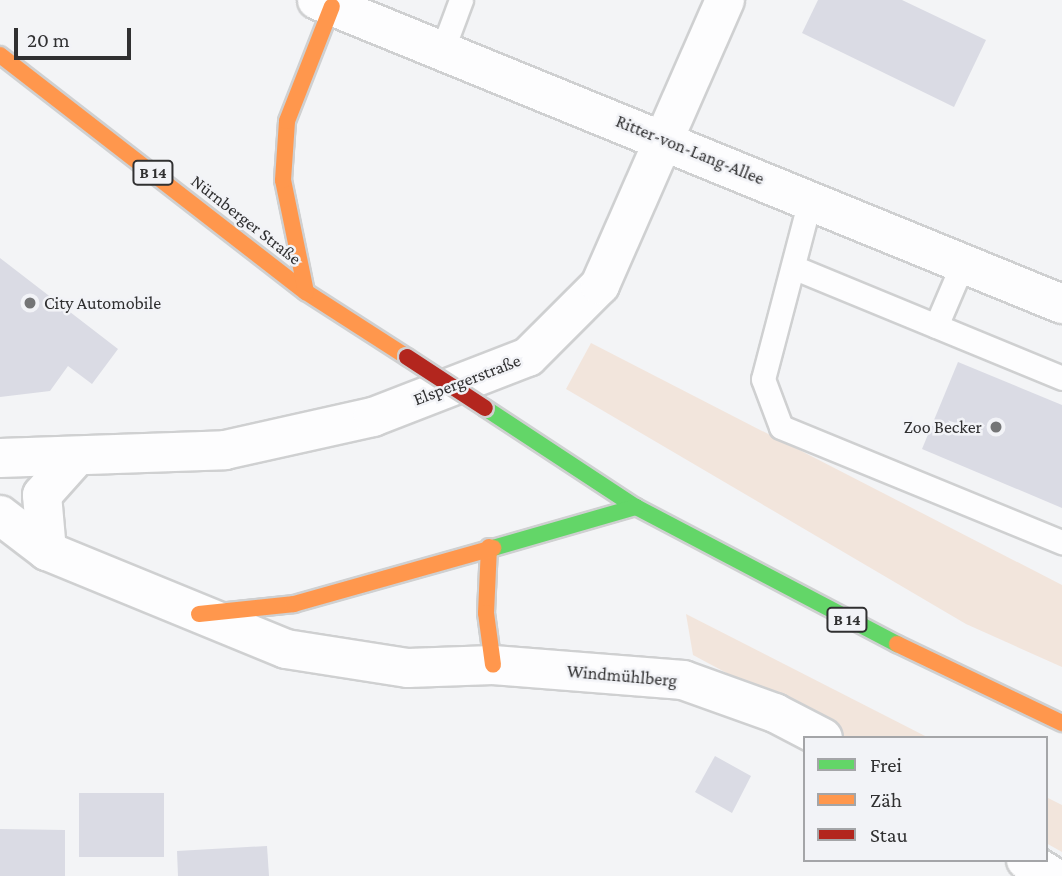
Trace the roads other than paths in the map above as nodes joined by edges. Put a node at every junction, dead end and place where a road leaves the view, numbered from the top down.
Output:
1 (461, 0) edge
2 (725, 0) edge
3 (324, 3) edge
4 (442, 51) junction
5 (0, 55) edge
6 (661, 138) junction
7 (810, 200) junction
8 (962, 263) junction
9 (793, 267) junction
10 (306, 292) junction
11 (1062, 304) edge
12 (936, 326) junction
13 (1062, 378) edge
14 (76, 457) junction
15 (0, 458) edge
16 (636, 507) junction
17 (0, 515) edge
18 (1062, 542) edge
19 (489, 547) junction
20 (47, 551) junction
21 (198, 614) junction
22 (494, 665) junction
23 (1062, 723) edge
24 (819, 736) edge
25 (1030, 862) edge
26 (1052, 876) edge

1 - 4 lane
2 - 6 street, Elspergerstraße
3 - 4 street, Ritter-von-Lang-Allee
3 - 10 main road
4 - 6 street, Ritter-von-Lang-Allee
5 - 10 main road, Nürnberger Straße / B 14
6 - 7 street, Ritter-von-Lang-Allee
6 - 14 street, Elspergerstraße
7 - 8 street, Ritter-von-Lang-Allee
7 - 9 lane
8 - 11 street, Ritter-von-Lang-Allee
8 - 12 lane
9 - 12 lane
9 - 18 lane
10 - 16 main road, Nürnberger Straße / B 14, bridge
12 - 13 lane
14 - 15 street, Elspergerstraße
14 - 20 street
16 - 19 main road
16 - 23 main road, B 14
17 - 20 street, Windmühlberg
19 - 21 main road
19 - 22 main road
20 - 21 street, Windmühlberg
21 - 22 street, Windmühlberg
22 - 24 street, Windmühlberg
25 - 26 street

